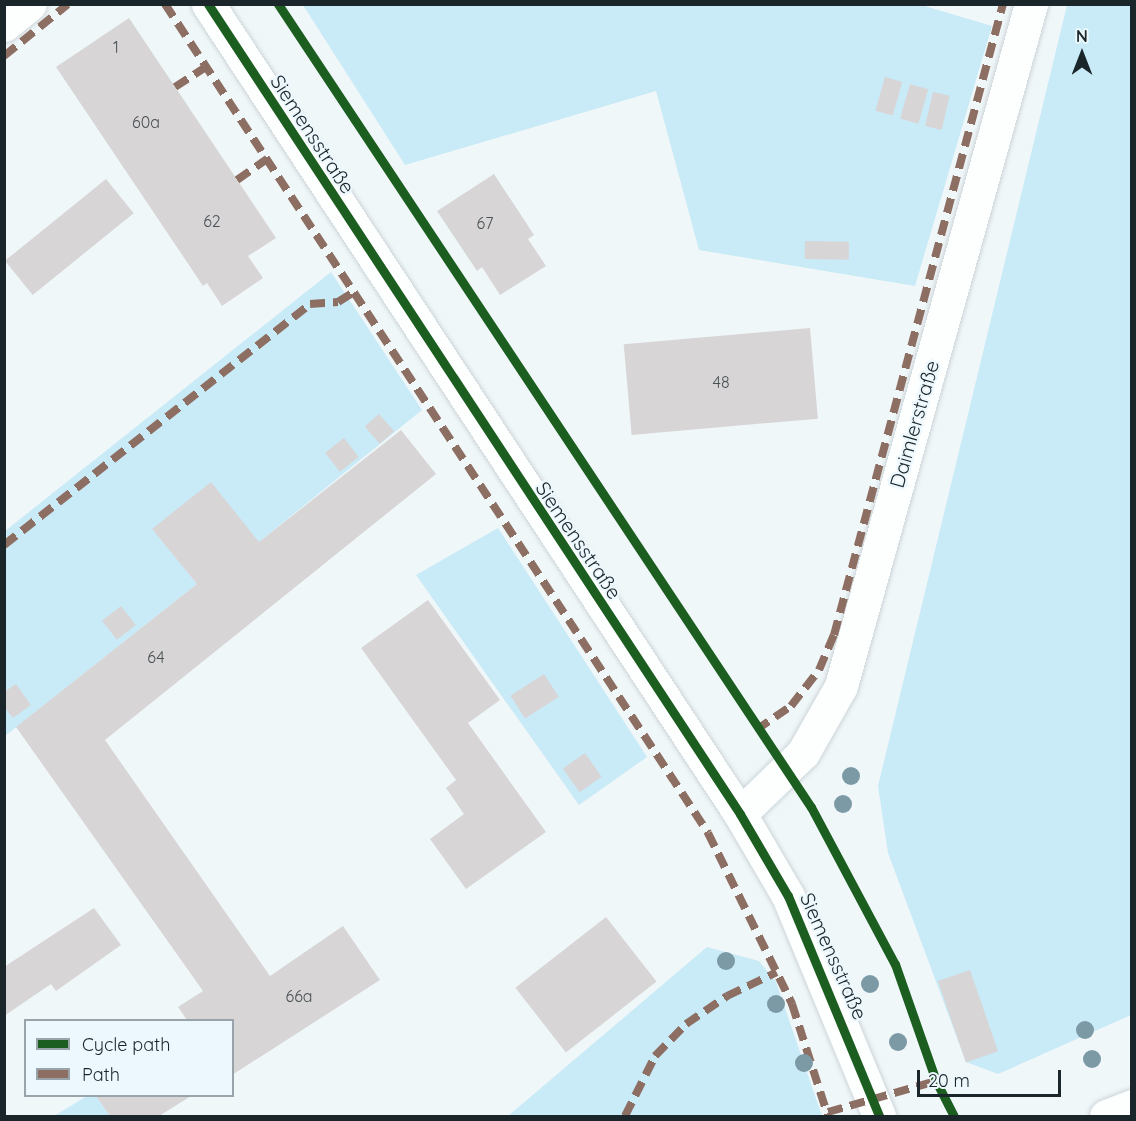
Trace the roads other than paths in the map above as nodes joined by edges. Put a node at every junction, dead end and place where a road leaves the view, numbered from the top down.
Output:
1 (30, 4) edge
2 (208, 4) edge
3 (1031, 4) edge
4 (4, 25) edge
5 (740, 814) junction
6 (1131, 1107) edge
7 (879, 1116) edge
8 (1106, 1116) edge

1 - 4 street
2 - 5 street, Siemensstraße
3 - 5 street, Daimlerstraße
5 - 7 street, Siemensstraße
6 - 8 street

